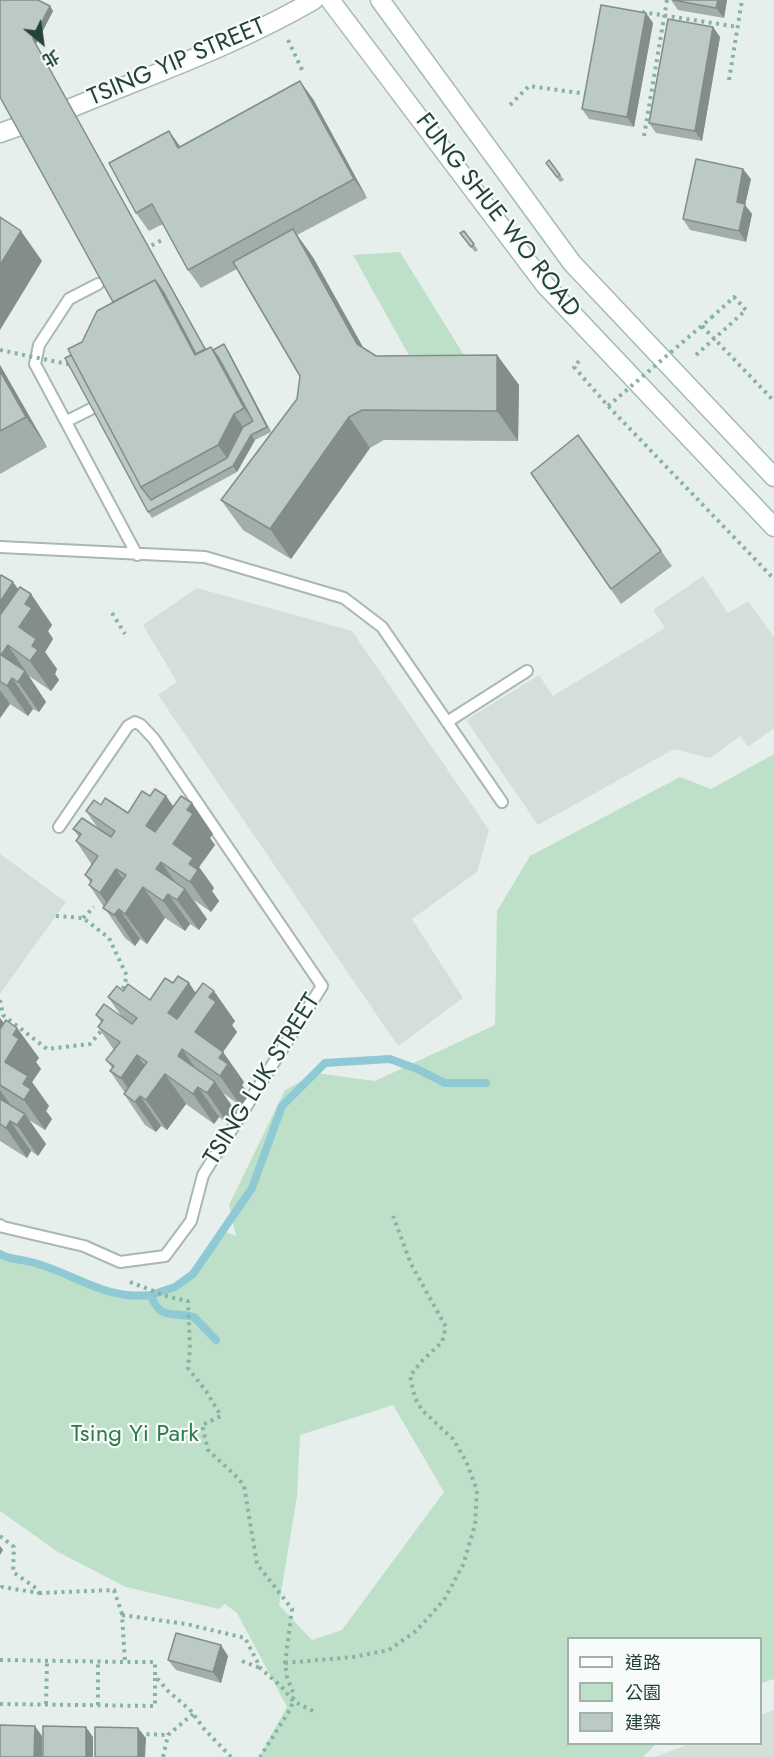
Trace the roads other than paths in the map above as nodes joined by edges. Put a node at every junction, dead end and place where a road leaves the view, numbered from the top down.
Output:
1 (314, 0) edge
2 (330, 0) edge
3 (380, 0) edge
4 (71, 108) edge
5 (98, 284) edge
6 (93, 408) edge
7 (67, 422) junction
8 (774, 477) edge
9 (774, 527) edge
10 (0, 547) edge
11 (137, 555) junction
12 (527, 671) dead end
13 (447, 722) junction
14 (502, 802) dead end
15 (59, 826) dead end
16 (0, 1225) edge

1 - 4 main road, TSING YIP STREET
2 - 9 main road, FUNG SHUE WO ROAD
3 - 8 main road, FUNG SHUE WO ROAD
5 - 7 lane
6 - 7 lane
7 - 11 lane
10 - 11 lane
11 - 13 lane
12 - 13 lane
13 - 14 lane
15 - 16 lane, TSING LUK STREET

